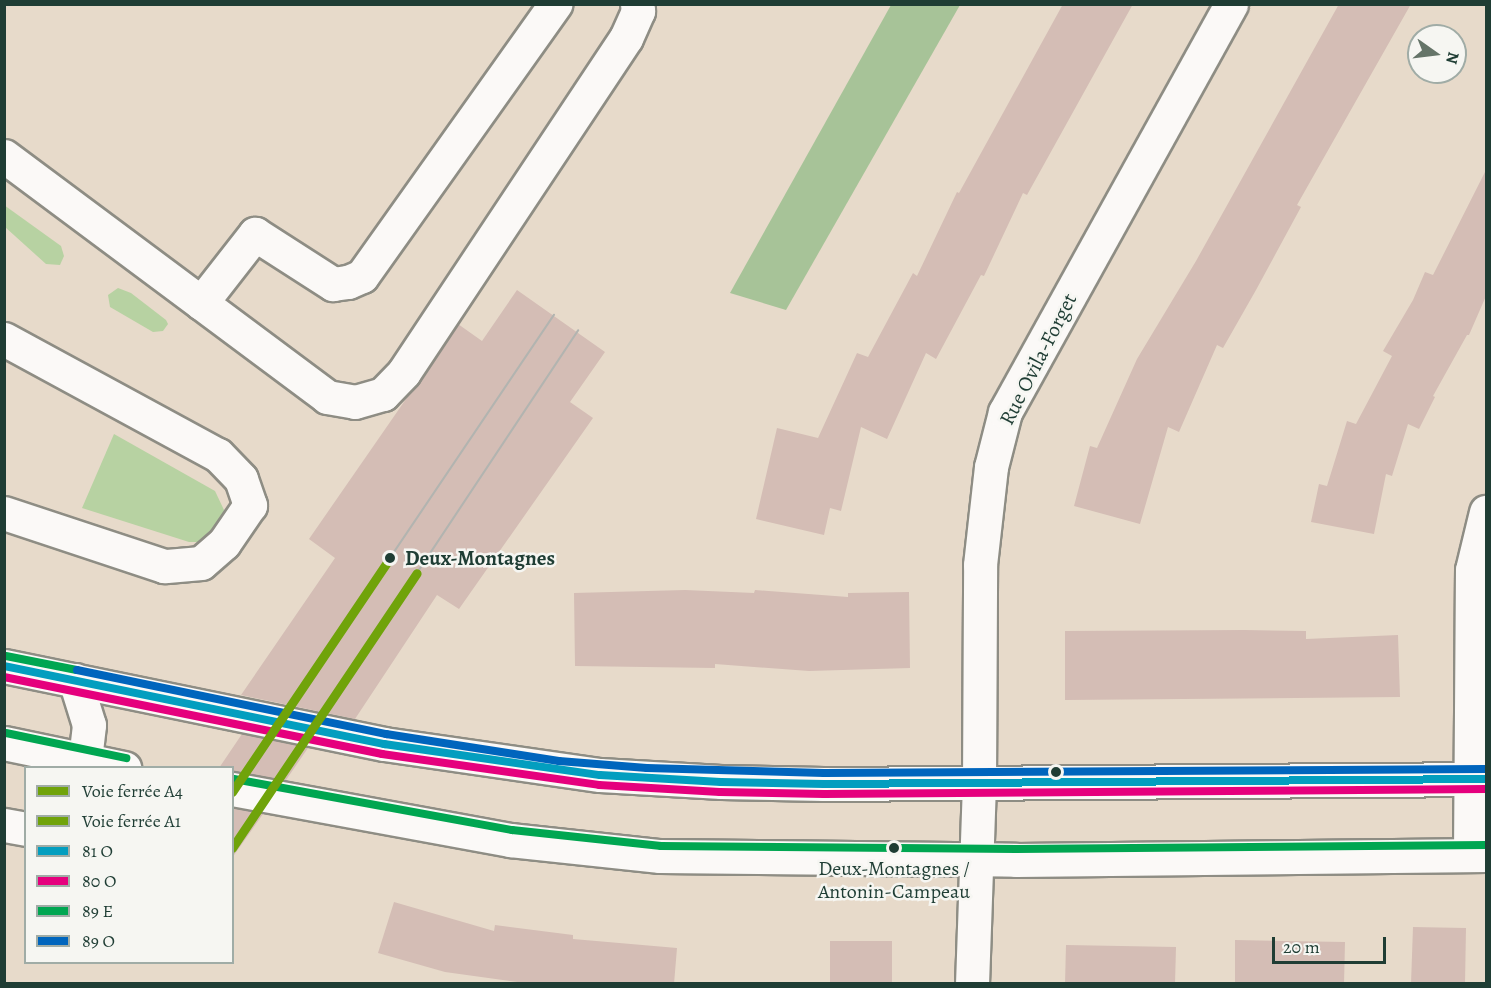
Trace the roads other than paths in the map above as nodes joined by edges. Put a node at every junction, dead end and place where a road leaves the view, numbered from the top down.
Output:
1 (555, 4) edge
2 (637, 4) edge
3 (1231, 4) edge
4 (4, 156) edge
5 (201, 303) junction
6 (4, 339) edge
7 (1486, 512) edge
8 (4, 513) edge
9 (4, 666) edge
10 (75, 680) junction
11 (4, 743) edge
12 (85, 764) edge
13 (104, 766) edge
14 (1478, 778) edge
15 (979, 783) junction
16 (234, 789) edge
17 (4, 825) edge
18 (24, 829) edge
19 (1478, 855) edge
20 (976, 859) junction
21 (972, 984) edge

1 - 5 street
2 - 5 street
3 - 15 street, Rue Ovila-Forget
4 - 5 street
6 - 8 street
7 - 14 street
9 - 10 street
10 - 12 street
10 - 15 street
11 - 12 street
12 - 13 street
14 - 15 street
14 - 19 street
15 - 20 street, Rue Ovila-Forget
16 - 20 street
17 - 18 street
19 - 20 street
20 - 21 street, Rue Ovila-Forget

